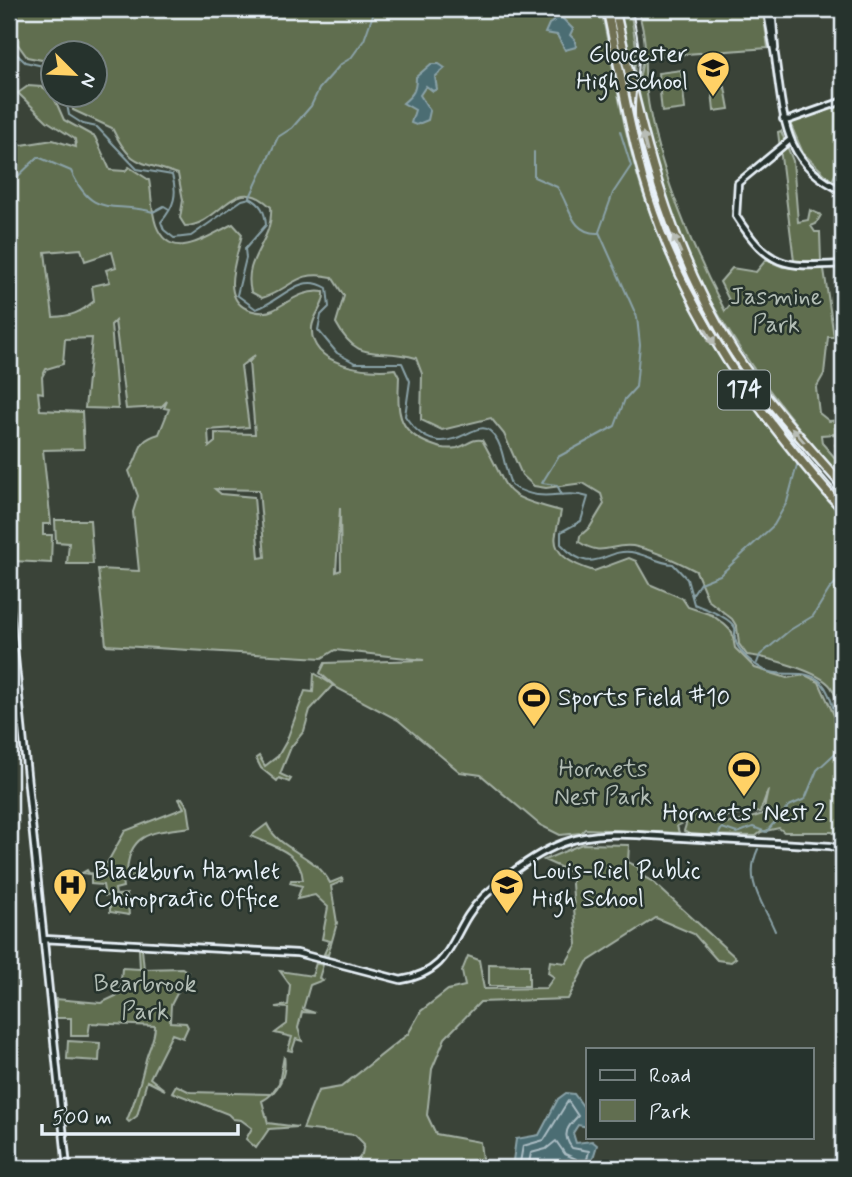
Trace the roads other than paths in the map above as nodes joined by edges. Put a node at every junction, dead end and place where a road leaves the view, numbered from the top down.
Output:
1 (607, 9) edge
2 (615, 9) edge
3 (770, 9) edge
4 (843, 101) edge
5 (783, 119) junction
6 (790, 140) junction
7 (843, 191) edge
8 (843, 264) edge
9 (843, 486) edge
10 (843, 510) edge
11 (9, 599) edge
12 (843, 850) edge
13 (44, 939) junction
14 (67, 1168) edge

1 -> 10 highway, 174
9 -> 2 highway, 174
3 - 5 street
4 - 5 street
5 - 6 street
6 - 7 street
6 - 8 street
11 - 13 street
12 - 13 street
13 - 14 street

